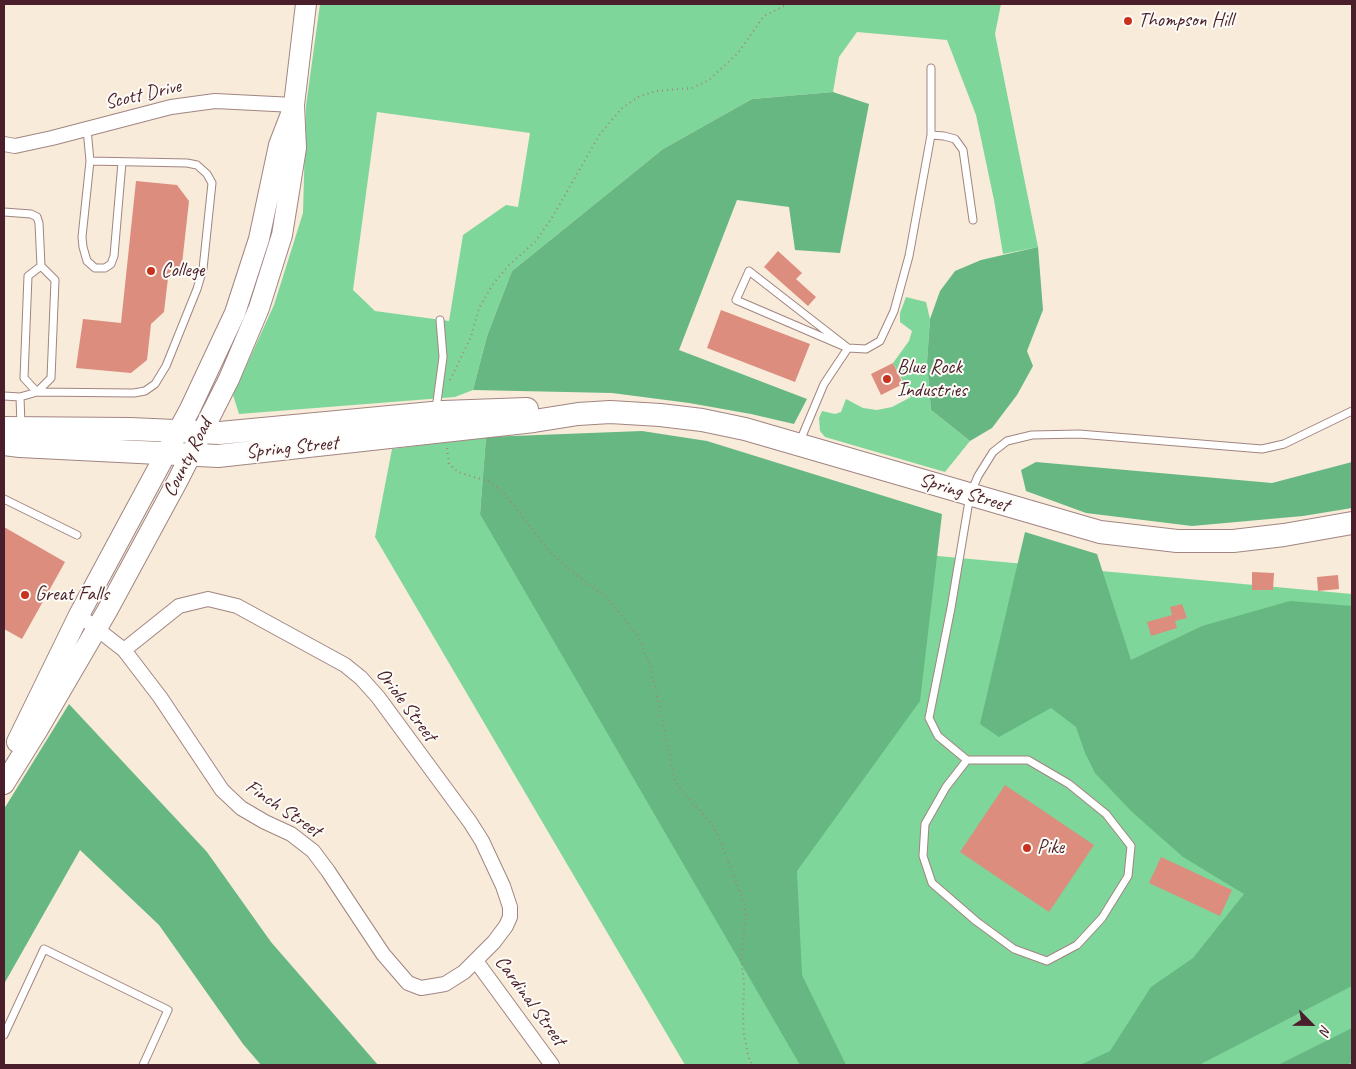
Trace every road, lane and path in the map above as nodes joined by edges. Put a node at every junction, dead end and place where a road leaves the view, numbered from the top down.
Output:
1 (306, 4) edge
2 (788, 4) edge
3 (931, 68) dead end
4 (294, 105) junction
5 (87, 129) junction
6 (931, 135) junction
7 (4, 144) edge
8 (90, 161) junction
9 (122, 162) junction
10 (4, 212) edge
11 (973, 220) dead end
12 (41, 266) junction
13 (440, 320) dead end
14 (848, 348) junction
15 (450, 381) dead end
16 (37, 392) junction
17 (4, 396) edge
18 (20, 397) junction
19 (1352, 411) edge
20 (440, 422) junction
21 (178, 431) junction
22 (202, 432) junction
23 (12, 436) edge
24 (799, 444) junction
25 (167, 453) junction
26 (191, 455) junction
27 (970, 495) junction
28 (4, 499) edge
29 (1352, 523) edge
30 (77, 535) dead end
31 (79, 615) junction
32 (97, 628) junction
33 (124, 650) junction
34 (967, 760) junction
35 (4, 772) edge
36 (4, 784) edge
37 (476, 961) junction
38 (4, 1035) edge
39 (143, 1065) edge
40 (552, 1065) edge
41 (753, 1065) edge

1 - 4 main road, County Road
2 - 15 path
3 - 6 lane
4 - 5 street, Scott Drive
4 - 21 main road, County Road
4 - 22 main road, County Road
5 - 7 street, Scott Drive
5 - 8 lane
6 - 11 lane
6 - 14 lane
8 - 9 lane
8 - 9 lane
9 - 16 lane
10 - 12 lane
12 - 16 lane
12 - 16 lane
13 - 20 lane
14 - 14 lane
14 - 24 lane
16 - 18 lane
17 - 18 lane
18 - 23 lane
19 - 27 lane
20 - 22 main road, Spring Street
20 - 24 main road, Spring Street
20 - 26 main road, Spring Street
20 - 41 path
21 - 22 main road, Spring Street
21 - 23 main road, Spring Street
21 - 25 main road, County Road
22 - 26 main road, County Road
23 - 25 main road, Spring Street
24 - 27 main road, Spring Street
25 - 26 main road, Spring Street
25 - 31 main road, County Road
26 - 32 main road, County Road
27 - 29 main road, Spring Street
27 - 34 lane
28 - 30 lane
31 - 32 street, Finch Street
31 - 35 main road, County Road
32 - 33 street, Finch Street
32 - 36 main road, County Road
33 - 37 street, Finch Street
33 - 37 street, Oriole Street
34 - 34 lane
37 - 40 street, Cardinal Street
38 - 39 lane

